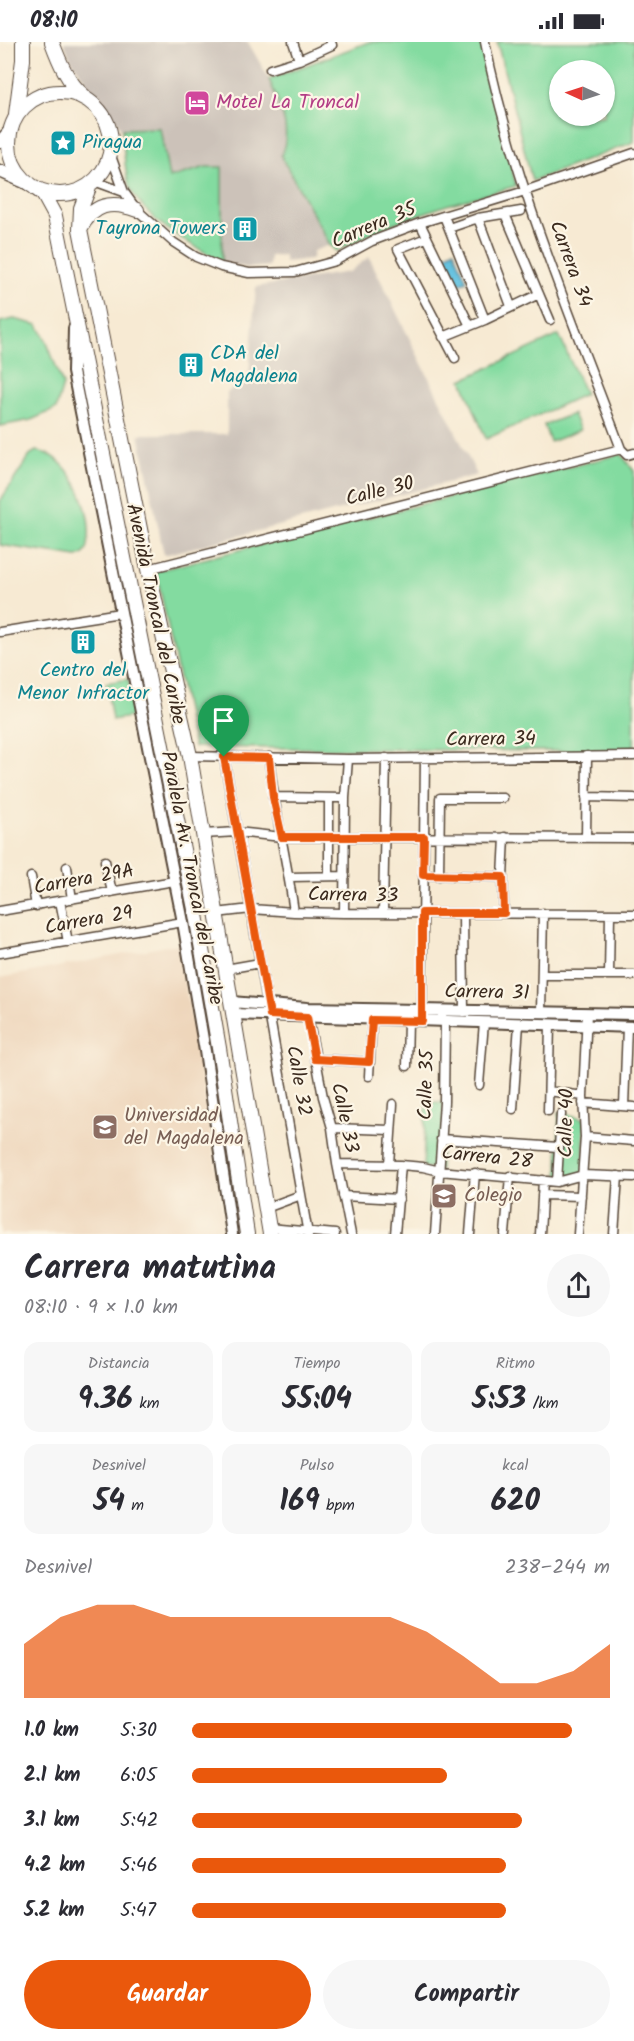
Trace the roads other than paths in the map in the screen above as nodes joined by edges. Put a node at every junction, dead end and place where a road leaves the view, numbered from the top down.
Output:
1 (23, 42) edge
2 (52, 42) edge
3 (293, 42) edge
4 (331, 42) edge
5 (485, 42) edge
6 (299, 60) junction
7 (270, 69) dead end
8 (93, 104) junction
9 (15, 117) junction
10 (5, 136) edge
11 (110, 153) junction
12 (634, 153) edge
13 (0, 171) edge
14 (92, 183) junction
15 (31, 186) junction
16 (525, 191) junction
17 (124, 192) junction
18 (137, 210) junction
19 (521, 211) dead end
20 (506, 214) junction
21 (444, 216) junction
22 (478, 218) junction
23 (420, 223) junction
24 (449, 228) junction
25 (80, 229) junction
26 (426, 238) junction
27 (539, 294) junction
28 (511, 306) junction
29 (75, 317) junction
30 (485, 320) junction
31 (550, 320) dead end
32 (470, 326) junction
33 (443, 337) junction
34 (455, 358) dead end
35 (621, 449) junction
36 (634, 453) edge
37 (148, 569) junction
38 (120, 613) junction
39 (0, 632) edge
40 (190, 756) junction
41 (587, 756) junction
42 (634, 756) edge
43 (224, 757) junction
44 (269, 758) junction
45 (386, 758) junction
46 (425, 758) junction
47 (348, 759) junction
48 (273, 797) junction
49 (585, 797) junction
50 (345, 798) junction
51 (503, 798) dead end
52 (634, 798) edge
53 (329, 799) junction
54 (237, 832) junction
55 (203, 834) junction
56 (282, 837) junction
57 (328, 837) junction
58 (345, 837) junction
59 (384, 837) junction
60 (424, 837) junction
61 (439, 837) junction
62 (505, 837) junction
63 (586, 838) junction
64 (634, 838) edge
65 (105, 861) dead end
66 (67, 867) dead end
67 (423, 875) junction
68 (329, 876) junction
69 (345, 876) junction
70 (439, 876) junction
71 (31, 877) dead end
72 (290, 877) junction
73 (503, 877) junction
74 (174, 881) junction
75 (112, 892) junction
76 (72, 899) junction
77 (60, 901) junction
78 (36, 906) junction
79 (251, 909) junction
80 (0, 911) edge
81 (294, 912) junction
82 (216, 913) junction
83 (344, 913) junction
84 (383, 913) junction
85 (422, 913) junction
86 (504, 913) junction
87 (543, 913) junction
88 (463, 914) junction
89 (610, 914) junction
90 (634, 914) edge
91 (183, 922) junction
92 (68, 942) junction
93 (0, 953) edge
94 (260, 963) junction
95 (226, 969) junction
96 (542, 975) junction
97 (609, 975) junction
98 (634, 975) edge
99 (232, 1008) junction
100 (269, 1011) junction
101 (440, 1011) junction
102 (307, 1012) junction
103 (464, 1012) junction
104 (541, 1012) junction
105 (587, 1013) junction
106 (634, 1014) edge
107 (422, 1016) junction
108 (372, 1020) junction
109 (408, 1020) junction
110 (445, 1022) junction
111 (484, 1022) junction
112 (519, 1024) junction
113 (550, 1024) junction
114 (588, 1026) junction
115 (630, 1027) edge
116 (315, 1059) junction
117 (369, 1062) junction
118 (407, 1066) dead end
119 (369, 1076) dead end
120 (479, 1085) dead end
121 (549, 1091) junction
122 (583, 1100) junction
123 (393, 1104) dead end
124 (624, 1106) junction
125 (634, 1107) edge
126 (513, 1109) dead end
127 (548, 1111) dead end
128 (561, 1114) dead end
129 (332, 1128) junction
130 (390, 1130) junction
131 (585, 1137) junction
132 (441, 1139) junction
133 (634, 1141) edge
134 (558, 1147) junction
135 (337, 1164) junction
136 (389, 1164) junction
137 (401, 1165) junction
138 (440, 1171) junction
139 (475, 1173) junction
140 (583, 1175) junction
141 (510, 1176) junction
142 (618, 1176) junction
143 (634, 1178) edge
144 (543, 1180) junction
145 (557, 1182) junction
146 (301, 1195) junction
147 (542, 1195) junction
148 (343, 1196) junction
149 (581, 1196) junction
150 (399, 1198) junction
151 (266, 1208) junction
152 (269, 1231) edge
153 (308, 1233) edge
154 (232, 1234) edge
155 (247, 1234) edge
156 (335, 1234) edge
157 (351, 1234) edge
158 (395, 1234) edge
159 (435, 1234) edge
160 (470, 1234) edge
161 (505, 1234) edge
162 (540, 1234) edge
163 (578, 1234) edge
164 (614, 1234) edge

1 - 9 highway
2 - 8 highway
3 - 6 street
4 - 6 street
5 - 16 street, Carrera 34
6 - 7 street
8 - 9 highway
8 - 11 highway
9 - 10 highway
10 - 15 highway
11 - 14 highway
11 - 17 street, Carrera 35
12 - 16 street, Carrera 35
13 - 15 main road
14 - 15 highway
14 - 17 street
14 - 25 highway, Avenida Troncal del Caribe
15 - 29 highway, Avenida Troncal del Caribe
16 - 21 street, Carrera 35
16 - 35 street, Carrera 34
17 - 18 street, Carrera 35
18 - 23 street, Carrera 35
18 - 25 highway
19 - 20 street
20 - 22 street
20 - 27 street
21 - 23 street, Carrera 35
21 - 24 street
22 - 24 street
22 - 28 street
23 - 26 street
24 - 30 street
25 - 37 highway, Avenida Troncal del Caribe
26 - 32 street
26 - 33 street
27 - 28 street
27 - 31 street
28 - 30 street
29 - 38 street, Paralela Av. Troncal del Caribe
29 - 155 highway, Avenida Troncal del Caribe
30 - 32 street
32 - 33 street
33 - 34 street
35 - 36 street
35 - 37 street, Calle 30
37 - 40 highway, Avenida Troncal del Caribe
38 - 39 street
38 - 74 street, Paralela Av. Troncal del Caribe
40 - 43 street, Carrera 34
40 - 55 highway, Avenida Troncal del Caribe
41 - 42 street, Carrera 34
41 - 46 street, Carrera 34
41 - 49 street
43 - 44 street, Carrera 34
43 - 54 street, Calle 32
44 - 47 street, Carrera 34
44 - 48 street
45 - 46 street, Carrera 34
45 - 47 street, Carrera 34
45 - 59 street
46 - 60 street
47 - 50 street
48 - 53 street
48 - 56 street
49 - 52 street
49 - 63 street
50 - 53 street
50 - 58 street
51 - 61 street
53 - 57 street
54 - 55 street
54 - 56 street
54 - 79 street, Calle 32
55 - 82 highway, Avenida Troncal del Caribe
56 - 57 street
56 - 72 street
57 - 58 street
57 - 68 street
58 - 59 street
58 - 69 street
59 - 60 street
59 - 84 street
60 - 61 street
60 - 67 street
61 - 62 street
61 - 70 street
62 - 63 street
62 - 73 street
63 - 64 street
65 - 75 street
66 - 76 street
67 - 70 street
67 - 85 street
68 - 69 street
68 - 72 street
69 - 83 street
70 - 73 street
71 - 78 street
72 - 81 street
73 - 86 street
74 - 75 street, Carrera 29A
74 - 91 street, Paralela Av. Troncal del Caribe
75 - 76 street, Carrera 29A
76 - 77 street, Carrera 29A
77 - 78 street, Carrera 29A
77 - 92 street
78 - 80 street, Carrera 29A
79 - 81 street, Carrera 33
79 - 82 street, Carrera 33
79 - 94 street, Calle 32
81 - 83 street, Carrera 33
82 - 95 highway, Avenida Troncal del Caribe
83 - 84 street, Carrera 33
84 - 85 street, Carrera 33
85 - 88 street, Carrera 33
85 - 107 street
86 - 87 street, Carrera 33
86 - 88 street, Carrera 33
87 - 89 street, Carrera 33
87 - 96 street
88 - 103 street
89 - 90 street, Carrera 33
89 - 97 street
91 - 92 street, Carrera 29
91 - 154 street, Paralela Av. Troncal del Caribe
92 - 93 street, Carrera 29
94 - 95 street
94 - 100 street, Calle 32
95 - 99 highway, Avenida Troncal del Caribe
96 - 97 street
96 - 104 street
97 - 98 street
99 - 100 street, Carrera 31
99 - 151 highway, Avenida Troncal del Caribe
100 - 102 street, Carrera 31
100 - 146 street, Calle 32
101 - 103 street, Carrera 31
101 - 107 street, Carrera 31
101 - 110 street, Calle 35
102 - 107 street, Carrera 31
102 - 108 street, Carrera 31
102 - 116 street, Calle 33
103 - 104 street, Carrera 31
104 - 105 street, Carrera 31
105 - 106 street, Carrera 31
105 - 114 street, Calle 40
107 - 109 street, Carrera 31
107 - 110 street, Carrera 31
108 - 109 street, Carrera 31
108 - 117 street
109 - 118 street
110 - 111 street, Carrera 31
110 - 132 street, Calle 35
111 - 112 street, Carrera 31
111 - 120 street
112 - 113 street, Carrera 31
112 - 126 street
113 - 114 street, Carrera 31
113 - 121 street
114 - 115 street, Carrera 31
114 - 122 street, Calle 40
115 - 124 street
116 - 117 street
116 - 129 street, Calle 33
117 - 119 street
121 - 122 street
121 - 127 street
122 - 124 street
122 - 131 street, Calle 40
123 - 130 street
124 - 125 street
128 - 134 street
129 - 130 street
129 - 135 street, Calle 33
130 - 136 street
131 - 133 street
131 - 140 street, Calle 40
132 - 134 street
132 - 138 street, Calle 35
134 - 145 street
135 - 136 street, Carrera 28
135 - 148 street, Calle 33
136 - 137 street, Carrera 28
137 - 138 street, Carrera 28
137 - 150 street
138 - 139 street, Carrera 28
138 - 159 street, Calle 35
139 - 141 street, Carrera 28
139 - 160 street
140 - 142 street, Carrera 28
140 - 145 street, Carrera 28
140 - 149 street, Calle 40
141 - 144 street, Carrera 28
141 - 161 street
142 - 143 street, Carrera 28
142 - 164 street
144 - 145 street, Carrera 28
144 - 147 street
146 - 151 street
146 - 153 street, Calle 32
147 - 149 street
147 - 162 street
148 - 150 street
148 - 157 street, Calle 33
149 - 163 street, Calle 40
150 - 158 street
151 - 152 highway, Avenida Troncal del Caribe
152 - 153 street
153 - 156 street

